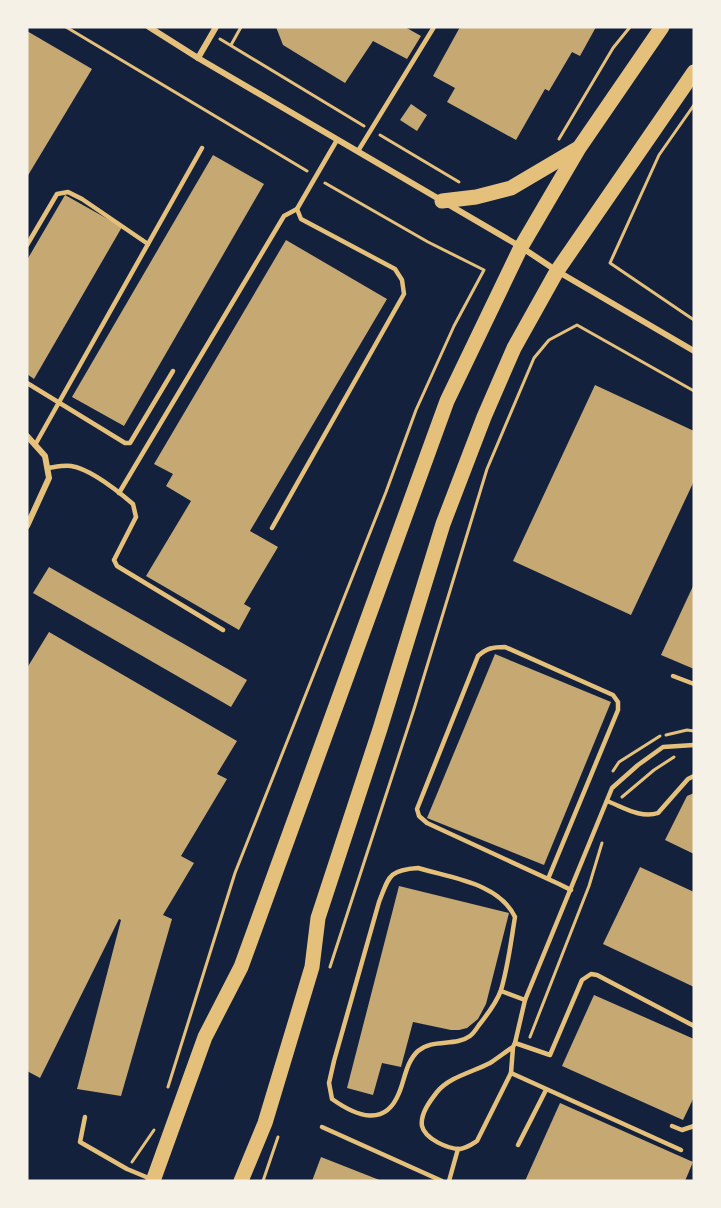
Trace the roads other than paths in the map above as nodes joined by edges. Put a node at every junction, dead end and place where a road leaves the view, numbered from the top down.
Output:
1 (149, 27) edge
2 (216, 27) edge
3 (434, 27) edge
4 (662, 27) edge
5 (198, 58) junction
6 (694, 72) edge
7 (337, 140) junction
8 (202, 148) dead end
9 (579, 148) junction
10 (358, 152) junction
11 (442, 201) junction
12 (297, 209) junction
13 (148, 244) junction
14 (27, 245) edge
15 (521, 247) junction
16 (556, 270) junction
17 (694, 351) edge
18 (173, 371) dead end
19 (27, 384) edge
20 (58, 403) junction
21 (27, 436) edge
22 (35, 445) junction
23 (47, 468) junction
24 (119, 493) junction
25 (27, 526) edge
26 (272, 528) dead end
27 (223, 630) dead end
28 (673, 676) dead end
29 (694, 684) edge
30 (694, 745) edge
31 (694, 776) edge
32 (607, 801) junction
33 (548, 879) junction
34 (571, 890) junction
35 (501, 991) junction
36 (525, 1000) junction
37 (694, 1026) edge
38 (514, 1045) junction
39 (511, 1073) junction
40 (546, 1090) junction
41 (85, 1117) dead end
42 (672, 1126) dead end
43 (694, 1126) edge
44 (322, 1127) dead end
45 (518, 1145) dead end
46 (458, 1149) junction
47 (681, 1150) dead end
48 (154, 1180) edge
49 (241, 1181) edge
50 (442, 1181) edge
51 (449, 1181) edge

1 - 5 street
2 - 5 street
3 - 10 lane
4 - 9 main road
5 - 7 street
6 - 16 main road
7 - 10 street
7 - 12 lane
8 - 13 lane
9 - 11 main road
9 - 15 main road
10 - 11 street
11 - 15 street
12 - 24 lane
12 - 26 lane
13 - 14 lane
13 - 20 lane
15 - 16 street
15 - 48 main road
16 - 17 street
16 - 49 main road
18 - 20 lane
19 - 20 lane
20 - 22 lane
21 - 22 street
22 - 23 street
23 - 24 lane
23 - 25 street
24 - 27 lane
28 - 29 lane
30 - 32 lane
31 - 32 lane
32 - 34 lane
33 - 33 lane
33 - 34 lane
34 - 36 lane
35 - 35 lane
35 - 36 lane
36 - 38 lane
37 - 38 lane
38 - 39 lane
38 - 46 lane
39 - 40 lane
39 - 46 lane
40 - 45 lane
40 - 47 lane
41 - 48 lane
42 - 43 lane
44 - 50 lane
46 - 51 lane

